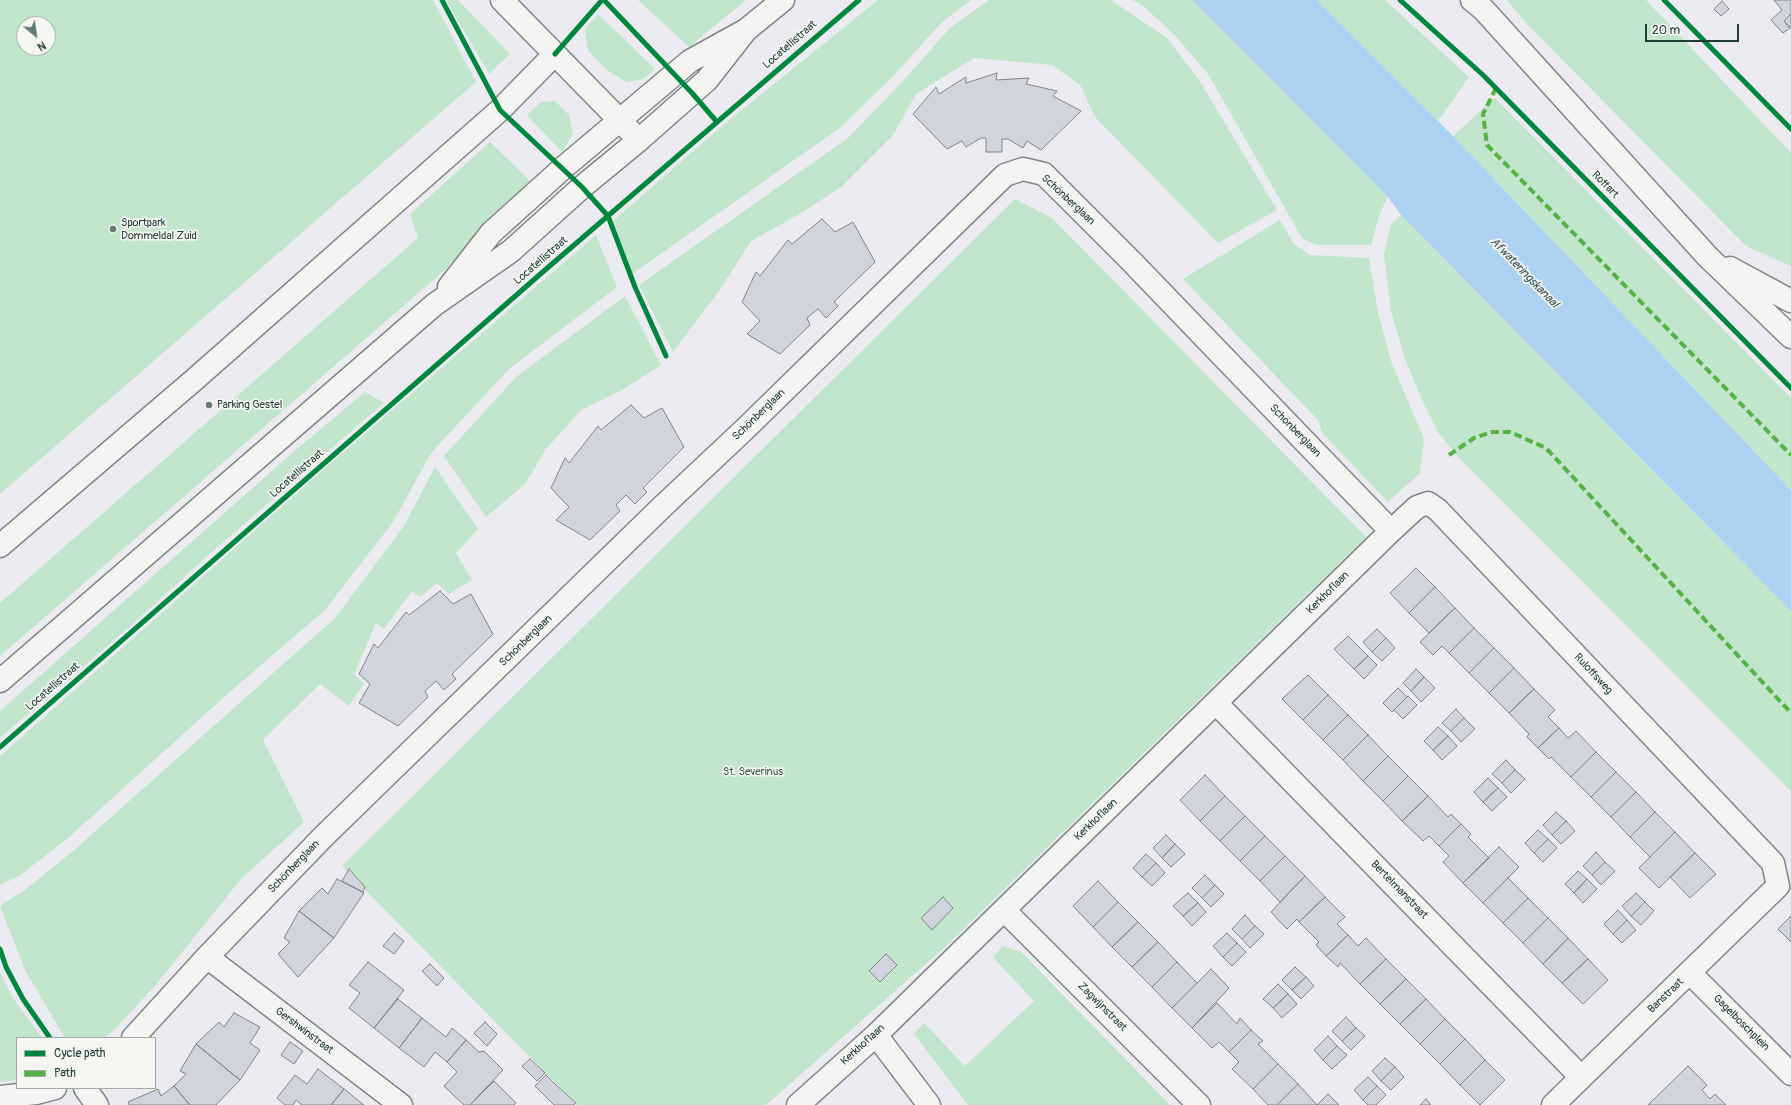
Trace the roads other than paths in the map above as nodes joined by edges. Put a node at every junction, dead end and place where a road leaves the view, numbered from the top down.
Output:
1 (502, 0) edge
2 (783, 0) edge
3 (1478, 3) edge
4 (746, 30) junction
5 (555, 54) junction
6 (620, 119) junction
7 (639, 140) junction
8 (1707, 256) junction
9 (1791, 301) edge
10 (434, 305) junction
11 (1791, 337) edge
12 (1391, 531) junction
13 (0, 546) edge
14 (0, 681) edge
15 (1216, 703) junction
16 (1778, 886) joint
17 (1004, 910) junction
18 (207, 957) junction
19 (1690, 973) junction
20 (876, 1035) junction
21 (134, 1037) edge
22 (1791, 1074) edge
23 (1581, 1077) junction
24 (52, 1089) edge
25 (86, 1089) edge
26 (0, 1097) edge
27 (97, 1105) edge
28 (401, 1105) edge
29 (798, 1105) edge
30 (929, 1105) edge
31 (1199, 1105) edge
32 (1553, 1105) edge

1 - 5 street
2 - 4 street
3 - 8 street
4 - 6 street
4 - 7 street
5 - 6 street
5 - 13 street
6 - 7 street
6 - 10 street
7 - 10 street
8 - 9 street
8 - 11 street
10 - 14 street
12 - 15 street, Kerkhoflaan
12 - 16 street, Ruloffsweg
12 - 18 street, Schönberglaan
15 - 17 street, Kerkhoflaan
15 - 23 street, Bertelmanstraat
16 - 19 street, Banstraat
17 - 20 street, Kerkhoflaan
17 - 31 street, Zagwijnstraat
18 - 21 street, Schönberglaan
18 - 28 street, Gershwinstraat
19 - 22 street, Gagelboschplein
19 - 23 street, Banstraat
20 - 29 street, Kerkhoflaan
20 - 30 street
23 - 32 street, Banstraat
24 - 26 street
25 - 27 street

